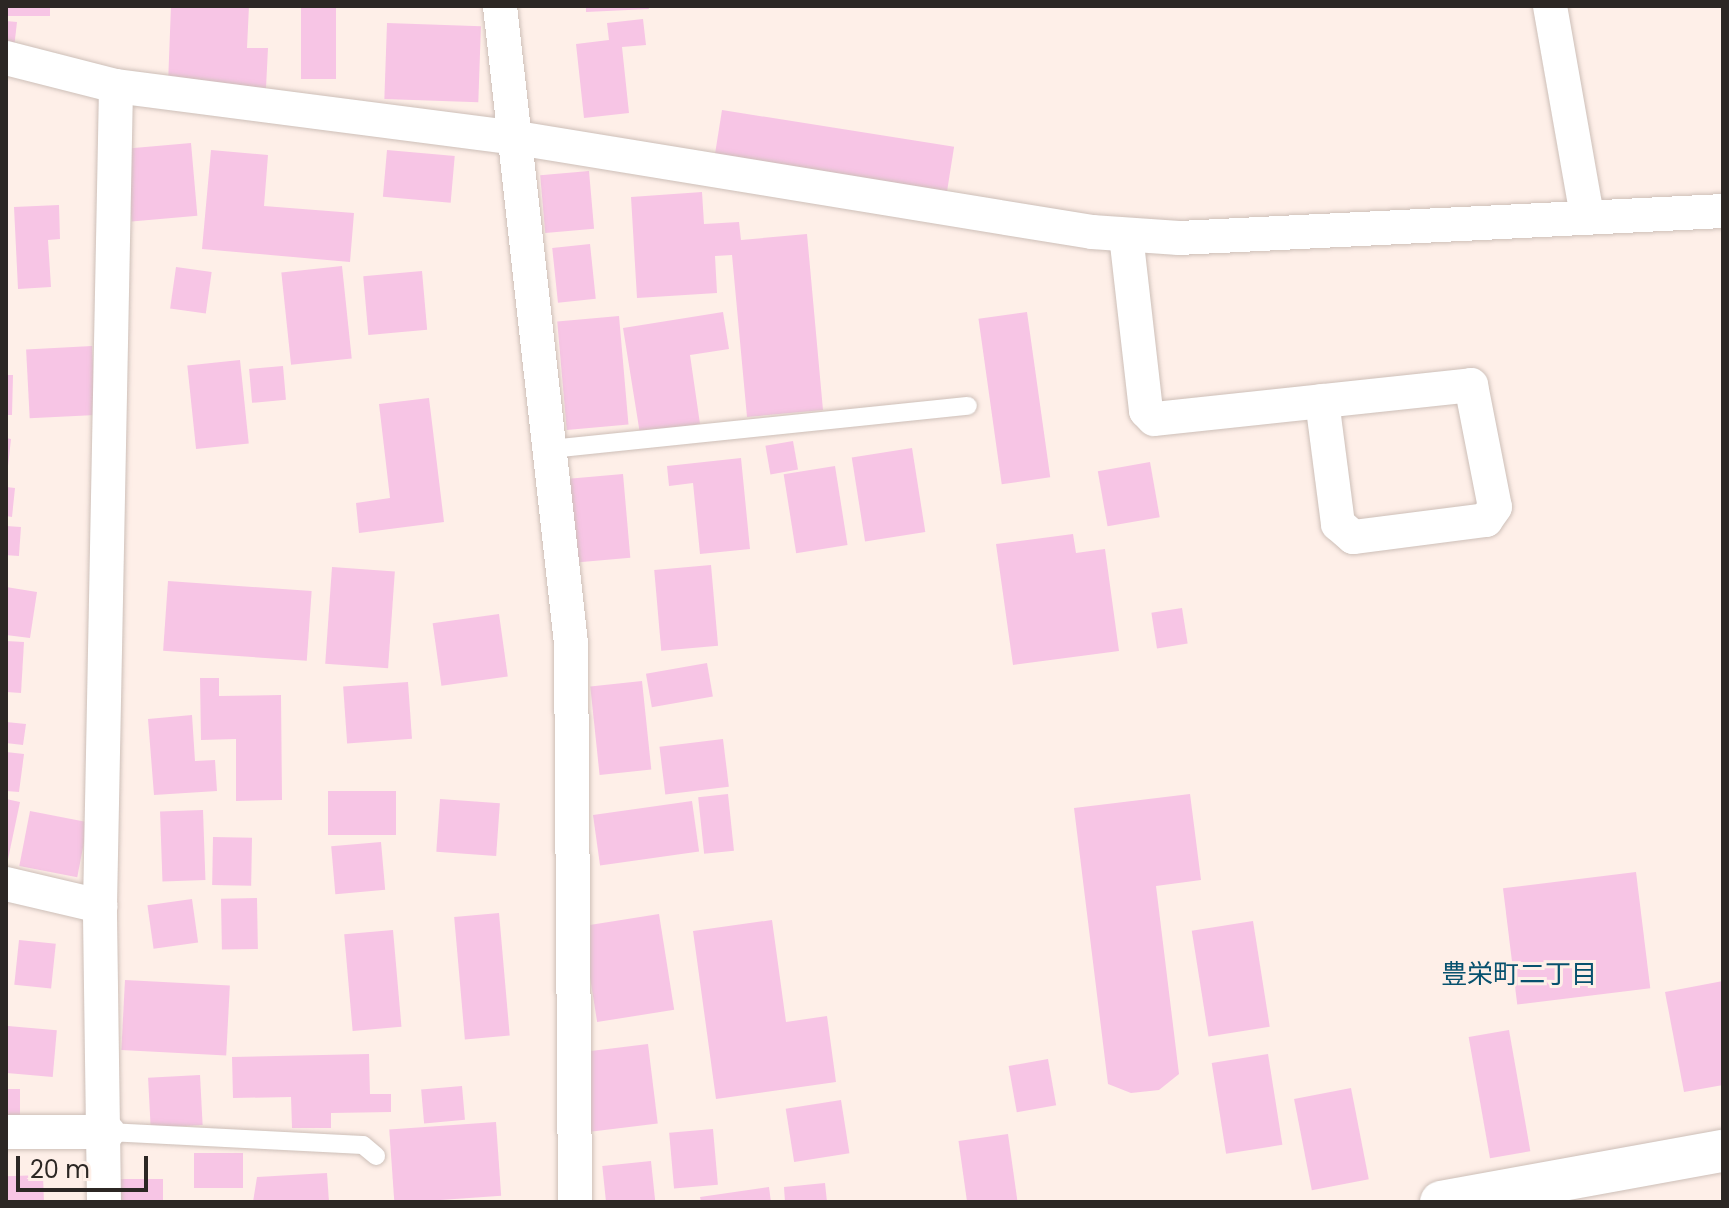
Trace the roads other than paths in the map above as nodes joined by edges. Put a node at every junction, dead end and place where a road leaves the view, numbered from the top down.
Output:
1 (500, 6) edge
2 (1550, 6) edge
3 (6, 58) edge
4 (116, 86) junction
5 (511, 137) junction
6 (1723, 211) edge
7 (1587, 216) junction
8 (1126, 235) junction
9 (1322, 401) junction
10 (968, 406) dead end
11 (550, 449) junction
12 (6, 884) edge
13 (100, 906) junction
14 (6, 1132) edge
15 (108, 1132) junction
16 (1723, 1151) edge
17 (376, 1156) dead end
18 (104, 1202) edge
19 (575, 1202) edge
20 (1441, 1202) edge

1 - 5 street
2 - 7 street
3 - 4 street
4 - 5 street
4 - 13 street
5 - 8 street
5 - 11 street
6 - 7 street
7 - 8 street
8 - 9 street
9 - 9 street
10 - 11 lane
11 - 19 street
12 - 13 street
13 - 15 street
14 - 15 street
15 - 17 lane
15 - 18 street
16 - 20 street

